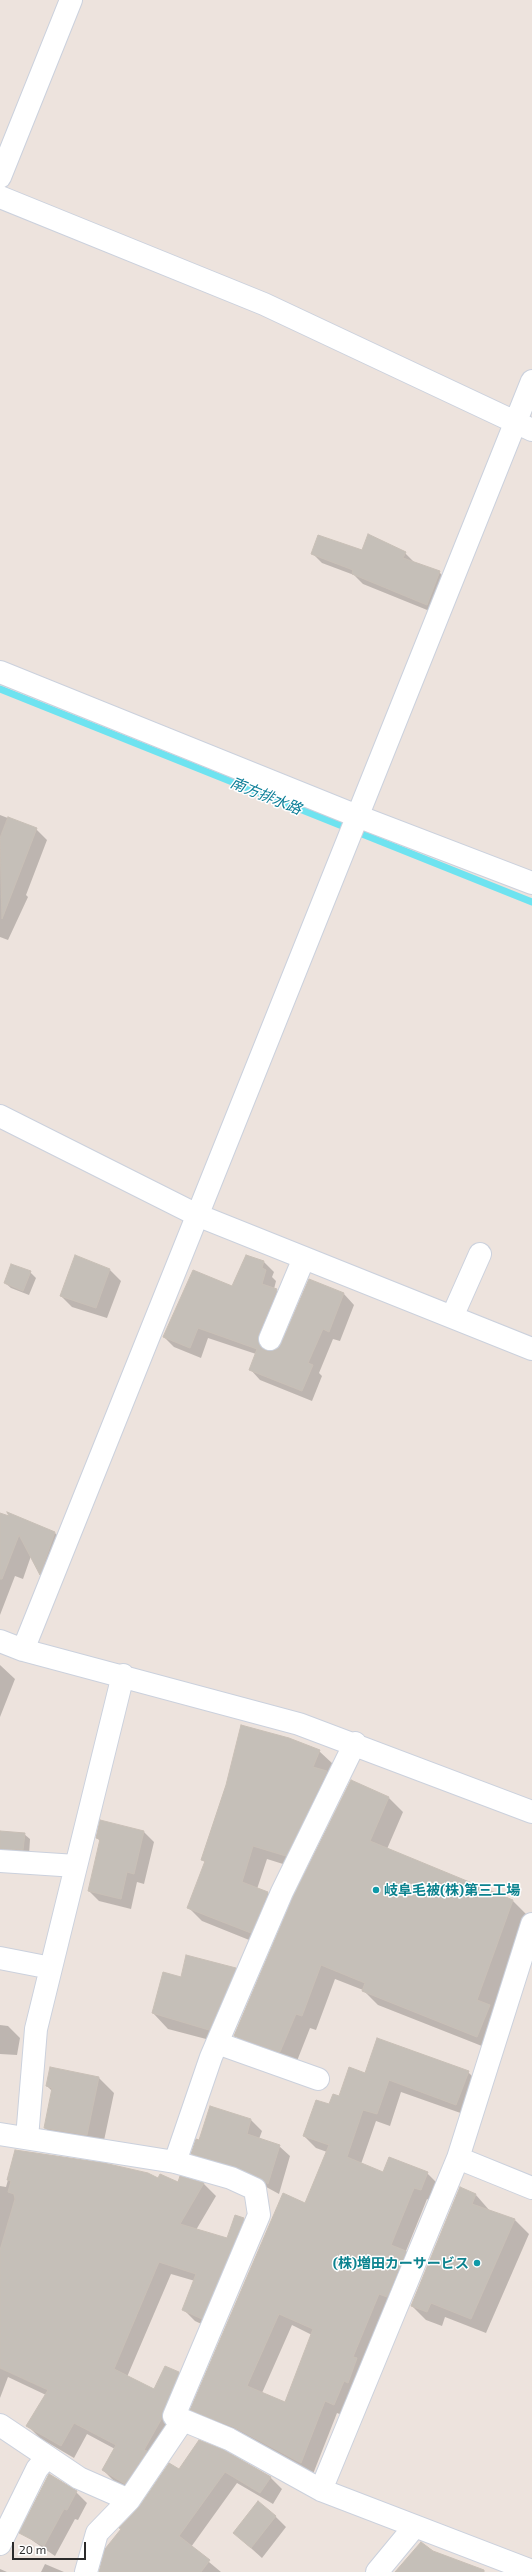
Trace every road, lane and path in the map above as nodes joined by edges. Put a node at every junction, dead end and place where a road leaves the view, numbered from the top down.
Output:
1 (71, 0) edge
2 (0, 177) edge
3 (0, 197) edge
4 (532, 381) edge
5 (524, 427) edge
6 (0, 672) edge
7 (357, 817) junction
8 (532, 883) edge
9 (0, 1116) edge
10 (197, 1215) junction
11 (480, 1254) dead end
12 (304, 1258) junction
13 (452, 1317) junction
14 (270, 1339) dead end
15 (532, 1349) edge
16 (0, 1641) edge
17 (23, 1650) junction
18 (123, 1675) junction
19 (355, 1743) junction
20 (532, 1812) edge
21 (0, 1861) edge
22 (76, 1866) junction
23 (532, 1924) edge
24 (0, 1958) edge
25 (51, 1968) junction
26 (217, 2043) junction
27 (318, 2079) dead end
28 (27, 2138) junction
29 (2, 2140) edge
30 (458, 2158) junction
31 (175, 2162) junction
32 (532, 2188) edge
33 (183, 2420) junction
34 (0, 2425) edge
35 (47, 2457) junction
36 (321, 2490) junction
37 (129, 2500) junction
38 (415, 2526) junction
39 (0, 2544) edge
40 (532, 2571) edge
41 (86, 2572) edge
42 (377, 2572) edge

1 - 2 street
3 - 5 street
4 - 5 street
5 - 7 street
6 - 7 street
7 - 8 street
7 - 10 street
9 - 10 street
10 - 12 street
10 - 17 street
11 - 13 street
12 - 13 street
12 - 14 street
13 - 15 street
16 - 17 street
17 - 18 street
18 - 19 street
18 - 22 street
19 - 20 street
19 - 26 street
21 - 22 street
22 - 25 street
23 - 30 street
24 - 25 street
25 - 28 street
26 - 27 street
26 - 31 street
28 - 29 street
28 - 31 street
30 - 32 street
30 - 36 street
31 - 33 street
33 - 36 street
33 - 37 street
34 - 35 street
35 - 37 street
35 - 39 street
36 - 38 street
37 - 41 street
38 - 40 street
38 - 42 street

